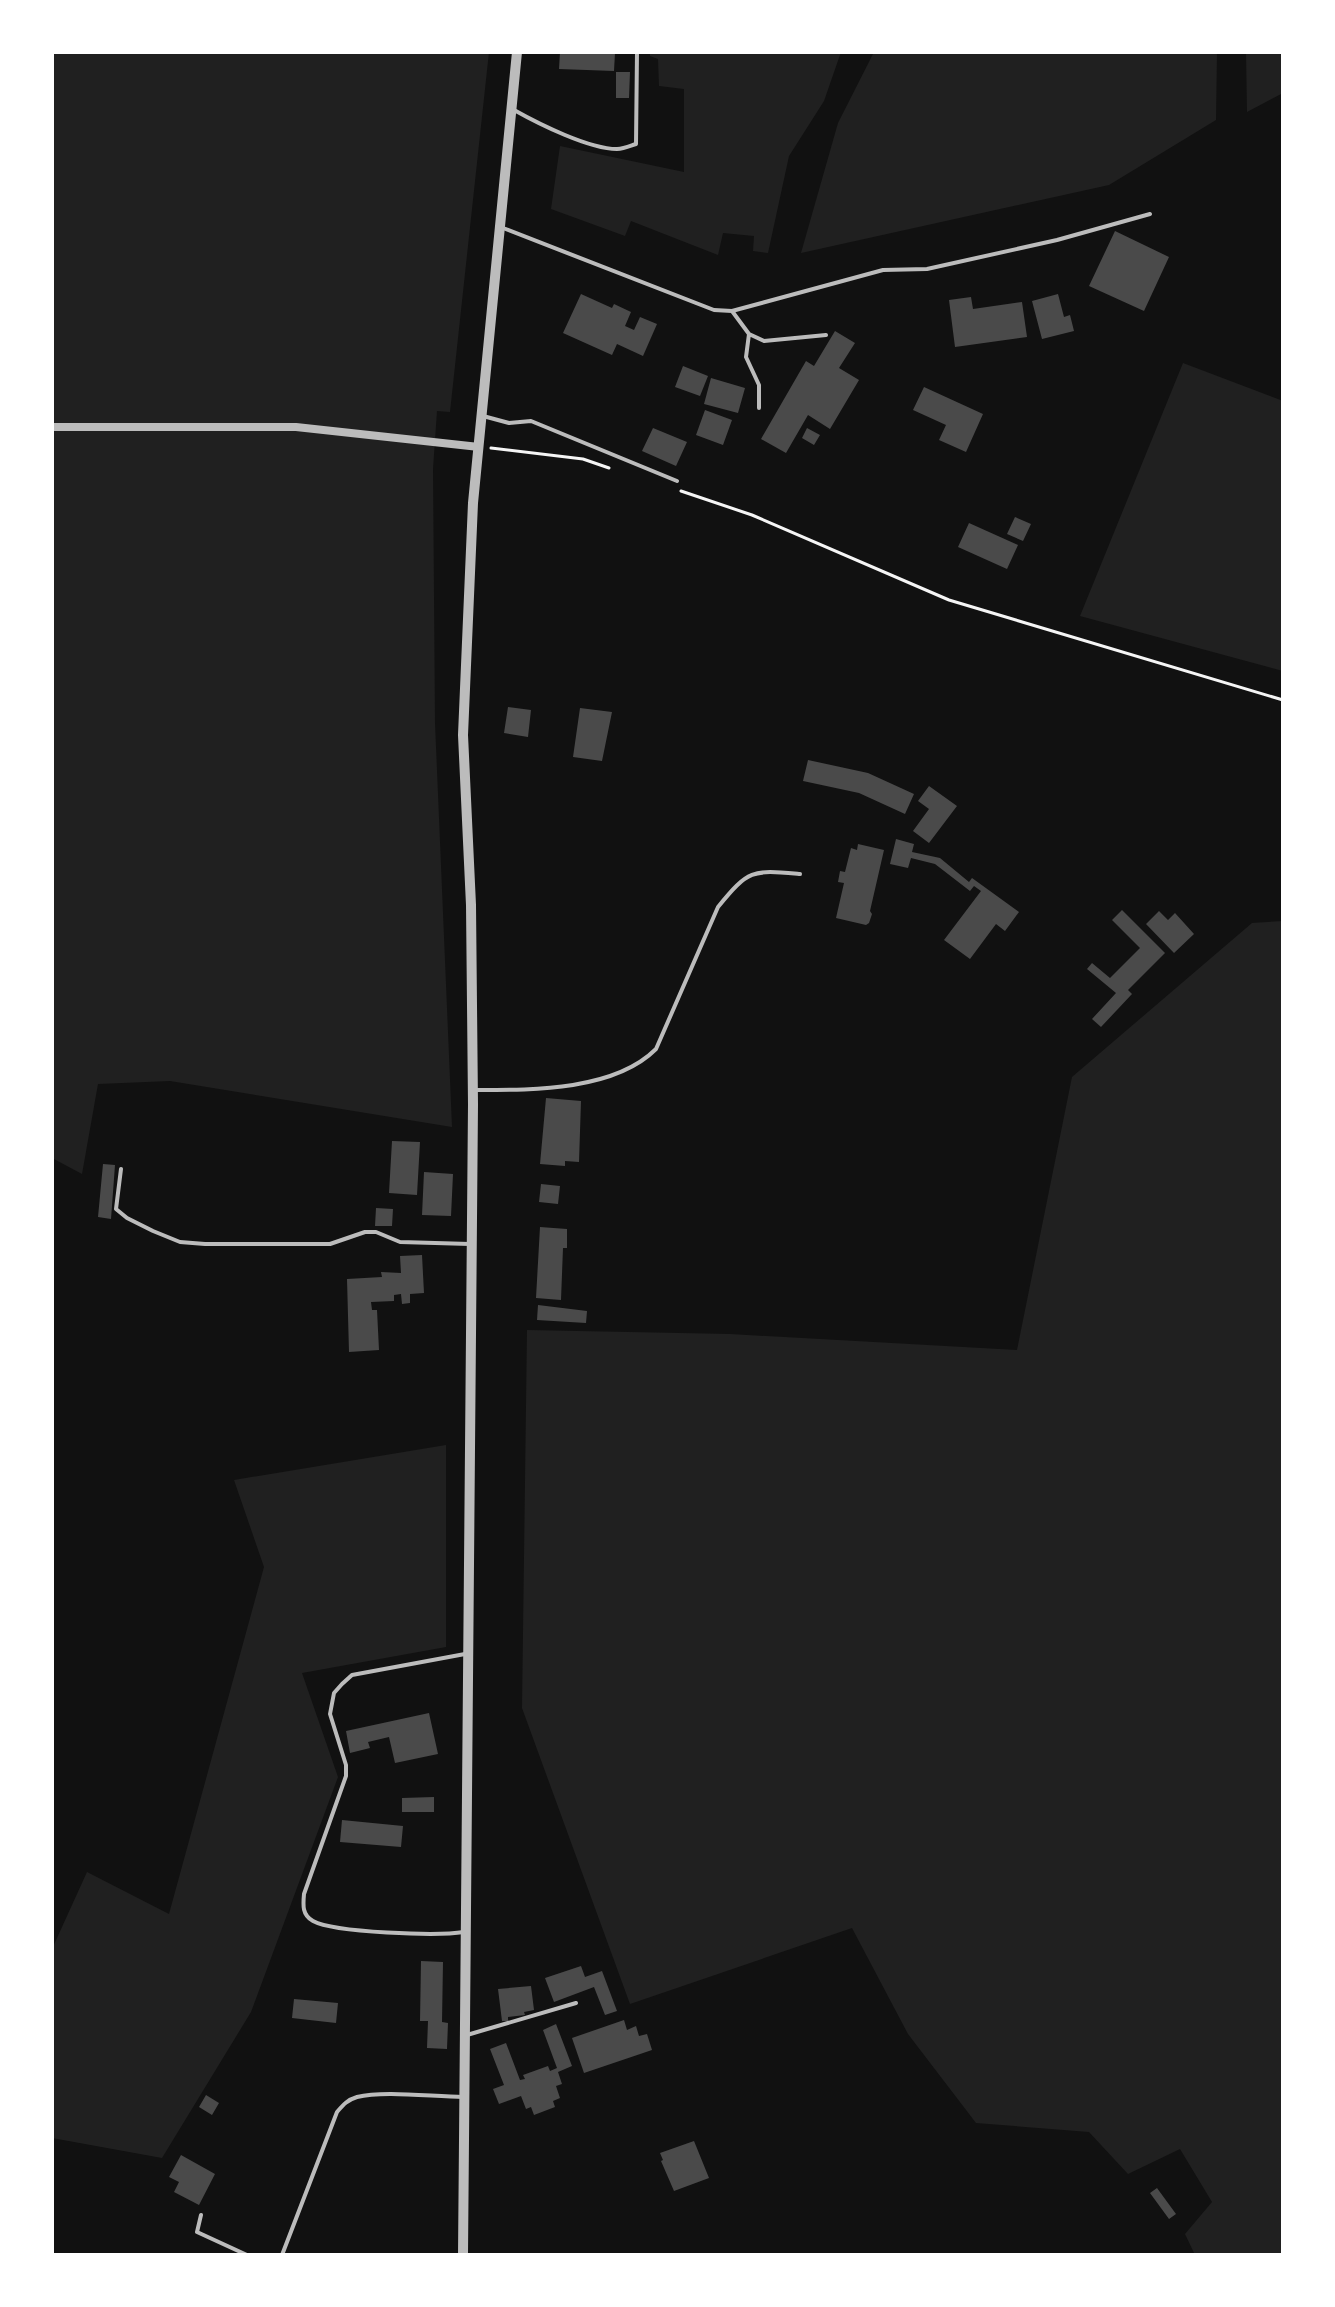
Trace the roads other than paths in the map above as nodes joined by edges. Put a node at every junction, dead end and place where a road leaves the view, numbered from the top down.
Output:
1 (517, 52) edge
2 (637, 52) edge
3 (512, 109) junction
4 (1150, 214) dead end
5 (501, 227) junction
6 (732, 311) junction
7 (749, 334) junction
8 (826, 335) dead end
9 (759, 408) dead end
10 (483, 416) junction
11 (52, 427) edge
12 (479, 447) junction
13 (677, 481) dead end
14 (800, 874) dead end
15 (473, 1090) junction
16 (121, 1169) dead end
17 (472, 1243) junction
18 (467, 1654) junction
19 (465, 1932) junction
20 (576, 2003) dead end
21 (465, 2036) junction
22 (464, 2097) junction
23 (201, 2215) dead end
24 (247, 2255) edge
25 (282, 2255) edge
26 (463, 2255) edge

1 - 3 street
2 - 3 lane
3 - 5 street
4 - 6 lane
5 - 6 lane
5 - 10 street
6 - 7 lane
7 - 8 lane
7 - 9 lane
10 - 12 street
10 - 13 lane
11 - 12 street
12 - 15 street
14 - 15 lane
15 - 17 street
16 - 17 lane
17 - 18 street
18 - 19 street
18 - 19 lane
19 - 21 street
20 - 21 lane
21 - 22 street
22 - 25 lane
22 - 26 street
23 - 24 lane

